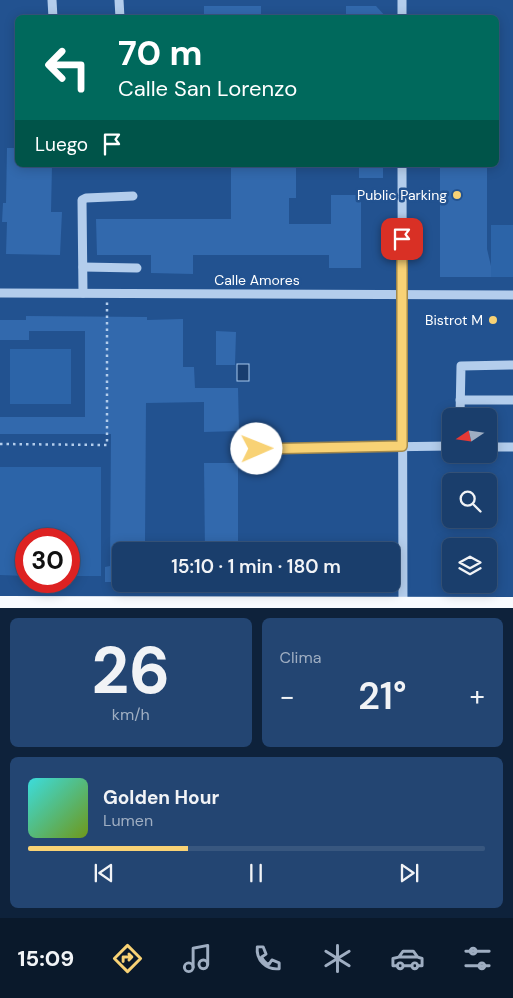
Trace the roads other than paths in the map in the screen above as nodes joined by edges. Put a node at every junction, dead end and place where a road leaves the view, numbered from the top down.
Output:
1 (52, 0) edge
2 (119, 0) edge
3 (402, 0) edge
4 (52, 15) edge
5 (120, 15) edge
6 (402, 15) edge
7 (402, 167) edge
8 (133, 196) dead end
9 (83, 267) junction
10 (137, 268) dead end
11 (0, 293) edge
12 (83, 293) junction
13 (402, 294) junction
14 (513, 295) edge
15 (513, 365) edge
16 (460, 400) junction
17 (513, 400) edge
18 (460, 408) edge
19 (402, 446) junction
20 (442, 446) edge
21 (498, 447) edge
22 (513, 447) edge
23 (239, 449) dead end
24 (0, 602) edge
25 (513, 603) edge
26 (54, 605) edge
27 (234, 605) edge
28 (403, 605) edge

1 - 4 street
2 - 5 street
3 - 6 street
7 - 13 street
8 - 9 street
9 - 10 street
9 - 12 street
11 - 12 street, Calle Amores
12 - 13 street, Calle Amores
13 - 14 street, Calle Amores
13 - 19 street
15 - 16 street
16 - 17 street
16 - 18 street
19 - 20 street
19 - 23 street
19 - 28 street
21 - 22 street
24 - 26 main road
25 - 28 main road
26 - 27 main road
27 - 28 main road

